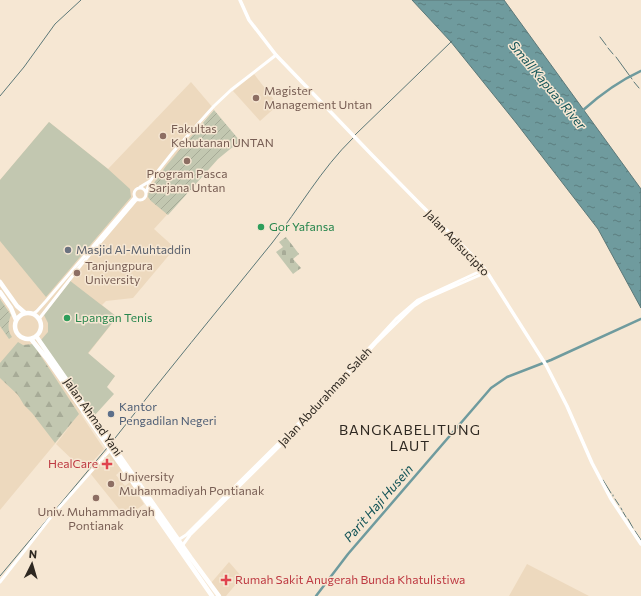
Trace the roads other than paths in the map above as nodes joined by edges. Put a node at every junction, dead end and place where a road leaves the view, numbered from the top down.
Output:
1 (240, 0) edge
2 (276, 55) junction
3 (150, 181) junction
4 (140, 187) junction
5 (146, 193) junction
6 (136, 198) junction
7 (79, 264) junction
8 (486, 271) junction
9 (0, 282) edge
10 (0, 292) edge
11 (25, 313) junction
12 (33, 314) junction
13 (39, 319) junction
14 (16, 320) junction
15 (36, 336) junction
16 (31, 339) junction
17 (109, 446) junction
18 (122, 464) junction
19 (194, 529) junction
20 (178, 540) junction
21 (641, 544) edge
22 (182, 546) junction
23 (0, 582) edge
24 (212, 596) edge
25 (219, 596) edge

1 - 2 main road, Jalan Adisucipto
2 - 3 street
2 - 8 main road, Jalan Adisucipto
3 - 4 street
3 - 5 street
4 - 5 street
4 - 6 street
5 - 6 street
6 - 7 street
7 - 12 street
7 - 13 street
8 - 19 street, Jalan Abdurahman Saleh
8 - 21 main road, Jalan Adisucipto
9 - 11 highway
10 - 14 highway
11 - 12 highway
11 - 14 highway
12 - 13 highway
13 - 15 highway
14 - 16 highway
15 - 16 highway
15 - 17 highway, Jalan Ahmad Yani
16 - 17 highway, Jalan Ahmad Yani
17 - 18 highway, Jalan Ahmad Yani
17 - 23 street
18 - 20 highway, Jalan Ahmad Yani
18 - 24 highway, Jalan Ahmad Yani
19 - 20 street, Jalan Abdurahman Saleh
19 - 22 street, Jalan Abdurahman Saleh
20 - 22 highway, Jalan Ahmad Yani
22 - 25 highway, Jalan Ahmad Yani

